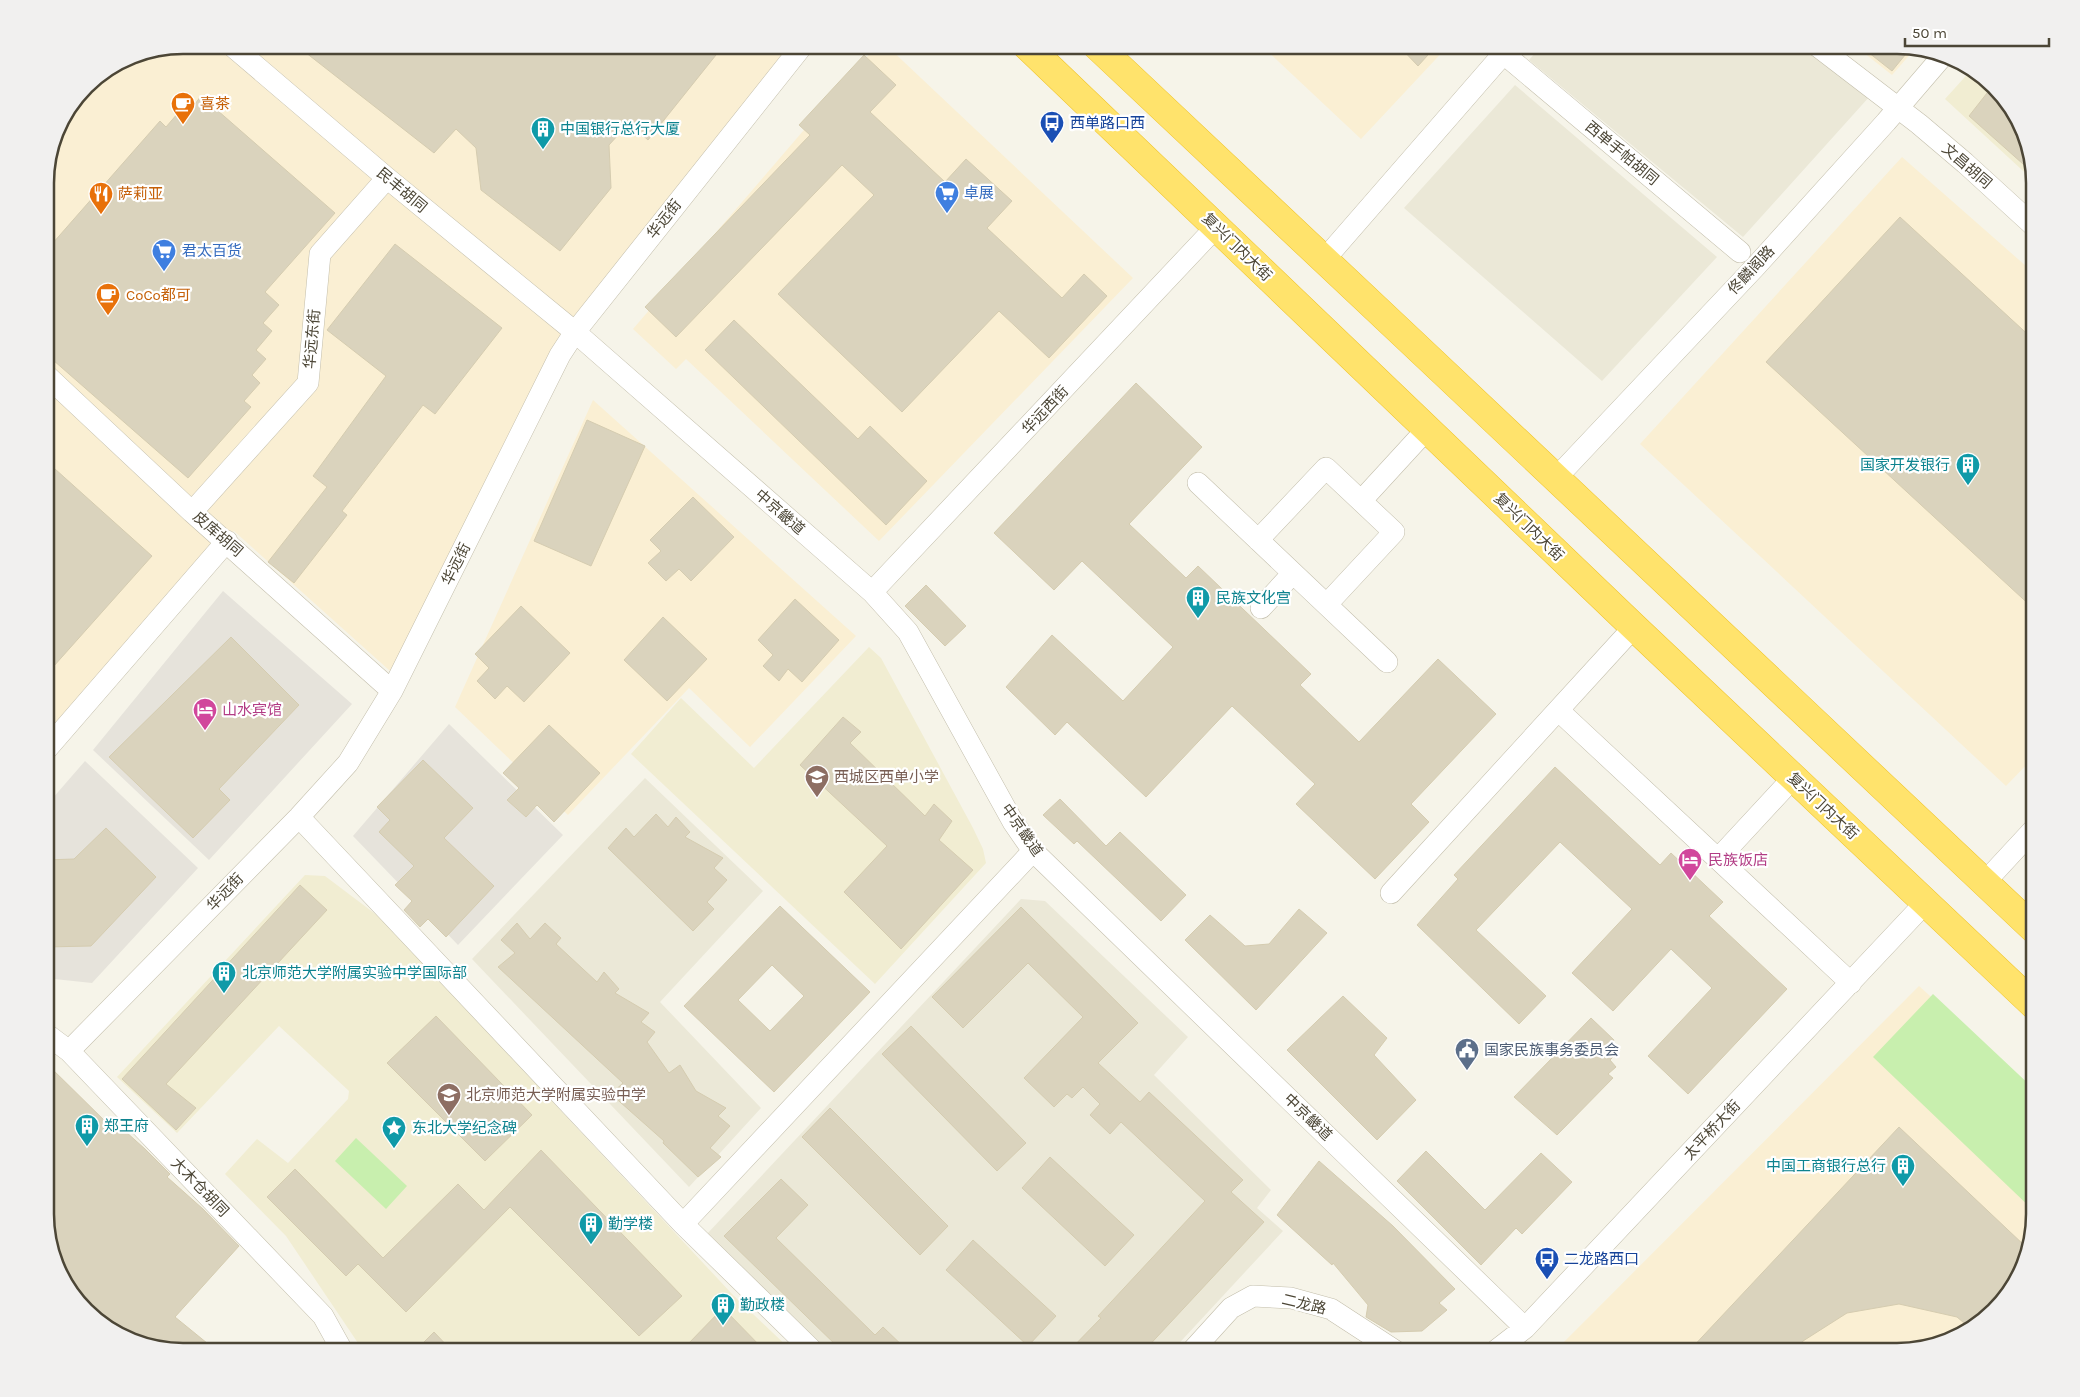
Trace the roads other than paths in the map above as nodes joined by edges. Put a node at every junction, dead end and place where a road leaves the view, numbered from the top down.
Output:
1 (242, 54) edge
2 (796, 54) edge
3 (1035, 54) edge
4 (1106, 54) edge
5 (1503, 54) edge
6 (1513, 54) edge
7 (1828, 54) edge
8 (1939, 61) edge
9 (1897, 108) junction
10 (387, 178) junction
11 (2026, 219) edge
12 (1216, 227) junction
13 (1740, 252) dead end
14 (1324, 260) junction
15 (575, 332) junction
16 (54, 382) edge
17 (1427, 429) junction
18 (1557, 477) junction
19 (1198, 483) dead end
20 (1361, 501) junction
21 (192, 512) junction
22 (1258, 540) junction
23 (227, 541) junction
24 (1293, 572) junction
25 (872, 592) junction
26 (1327, 604) junction
27 (1261, 608) dead end
28 (1634, 627) junction
29 (1387, 662) dead end
30 (392, 691) junction
31 (1559, 710) junction
32 (54, 741) edge
33 (1793, 778) junction
34 (299, 817) junction
35 (2026, 838) edge
36 (1033, 851) junction
37 (1718, 859) junction
38 (1984, 882) junction
39 (1391, 893) dead end
40 (1926, 902) junction
41 (2026, 922) edge
42 (1851, 983) junction
43 (2026, 997) edge
44 (54, 1039) edge
45 (70, 1051) junction
46 (683, 1224) junction
47 (1525, 1328) junction
48 (338, 1343) edge
49 (805, 1343) edge
50 (1199, 1343) edge
51 (1382, 1343) edge
52 (1506, 1343) edge

1 - 10 street, 民丰胡同
2 - 15 street, 华远街
3 - 12 highway, 复兴门内大街
4 - 14 highway
5 - 14 street
6 - 13 street, 西单手帕胡同
7 - 9 street, 文昌胡同
8 - 9 street, 佟麟阁路
9 - 11 street, 文昌胡同
9 - 18 street, 佟麟阁路
10 - 15 street, 民丰胡同
10 - 21 street, 华远东街
12 - 17 highway, 复兴门内大街
12 - 25 street, 华远西街
14 - 18 highway
15 - 25 street, 中京畿道
15 - 30 street, 华远街
16 - 21 street, 皮库胡同
17 - 20 street
17 - 28 highway, 复兴门内大街
18 - 38 highway
19 - 22 street
20 - 22 street
20 - 26 street
21 - 23 street, 皮库胡同
22 - 24 street
23 - 30 street, 皮库胡同
23 - 32 street
24 - 26 street
24 - 27 street
25 - 36 street, 中京畿道
26 - 29 street
28 - 31 street
28 - 33 highway, 复兴门内大街
30 - 34 street, 华远街
31 - 37 street
31 - 39 street
33 - 37 street
33 - 40 highway, 复兴门内大街
34 - 45 street, 华远街
34 - 46 street
35 - 38 street
36 - 46 street
36 - 47 street, 中京畿道
37 - 42 street
38 - 41 highway
40 - 42 street, 太平桥大街
40 - 43 highway, 复兴门内大街
42 - 47 street, 太平桥大街
44 - 45 street, 大木仓胡同
45 - 48 street, 大木仓胡同
46 - 49 street
47 - 52 street, 太平桥大街
50 - 51 street, 二龙路

